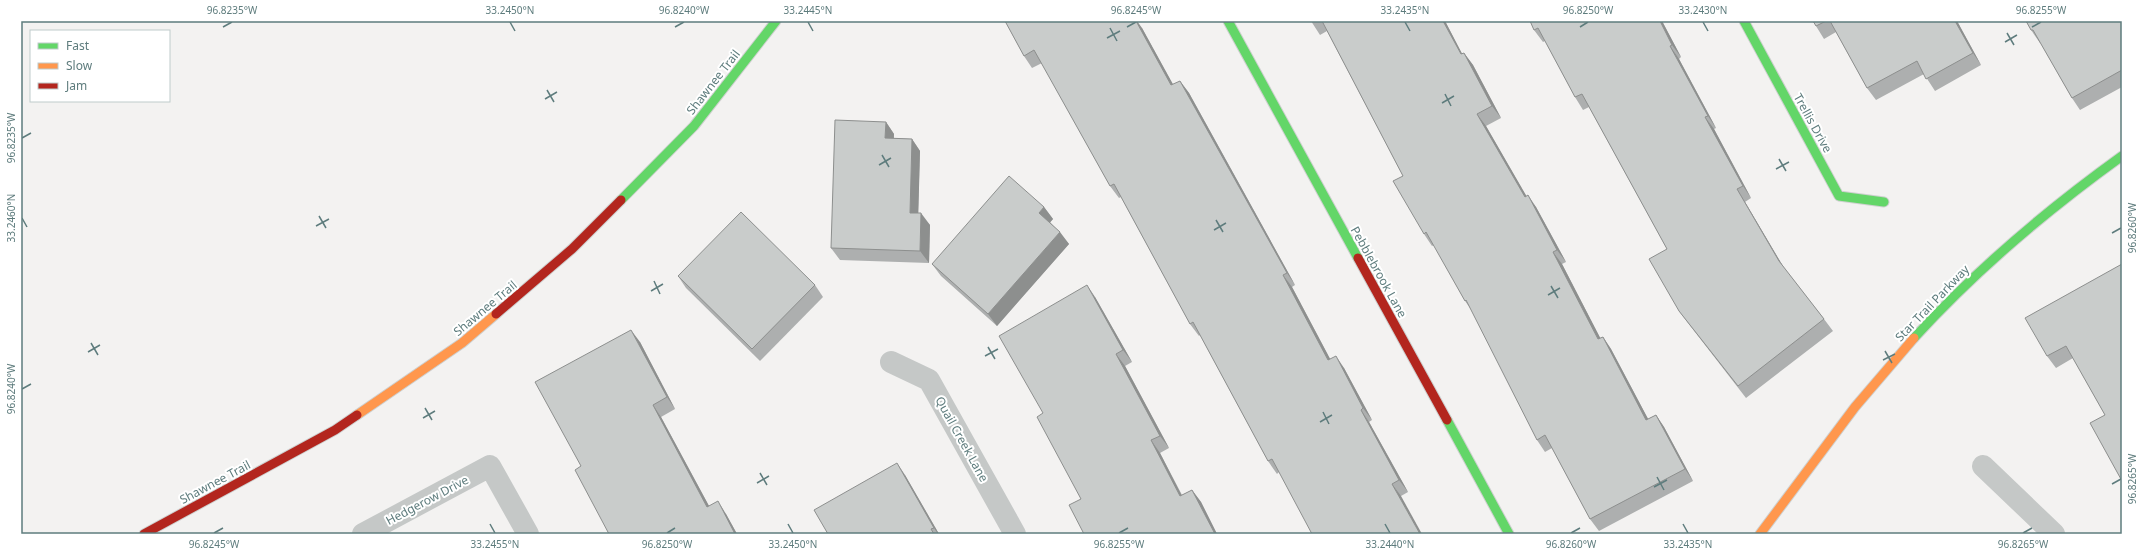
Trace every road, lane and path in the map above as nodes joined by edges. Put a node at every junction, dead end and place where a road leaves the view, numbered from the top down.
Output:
1 (776, 21) edge
2 (1228, 21) edge
3 (1744, 21) edge
4 (2122, 156) edge
5 (1884, 202) dead end
6 (891, 362) dead end
7 (1982, 466) dead end
8 (144, 534) edge
9 (363, 534) edge
10 (528, 534) edge
11 (1015, 534) edge
12 (1509, 534) edge
13 (1760, 534) edge
14 (2054, 534) edge

1 - 8 street, Shawnee Trail
2 - 12 street, Pebblebrook Lane
3 - 5 street, Trellis Drive
4 - 13 street, Star Trail Parkway
6 - 11 street, Quail Creek Lane
7 - 14 street
9 - 10 street, Hedgerow Drive

